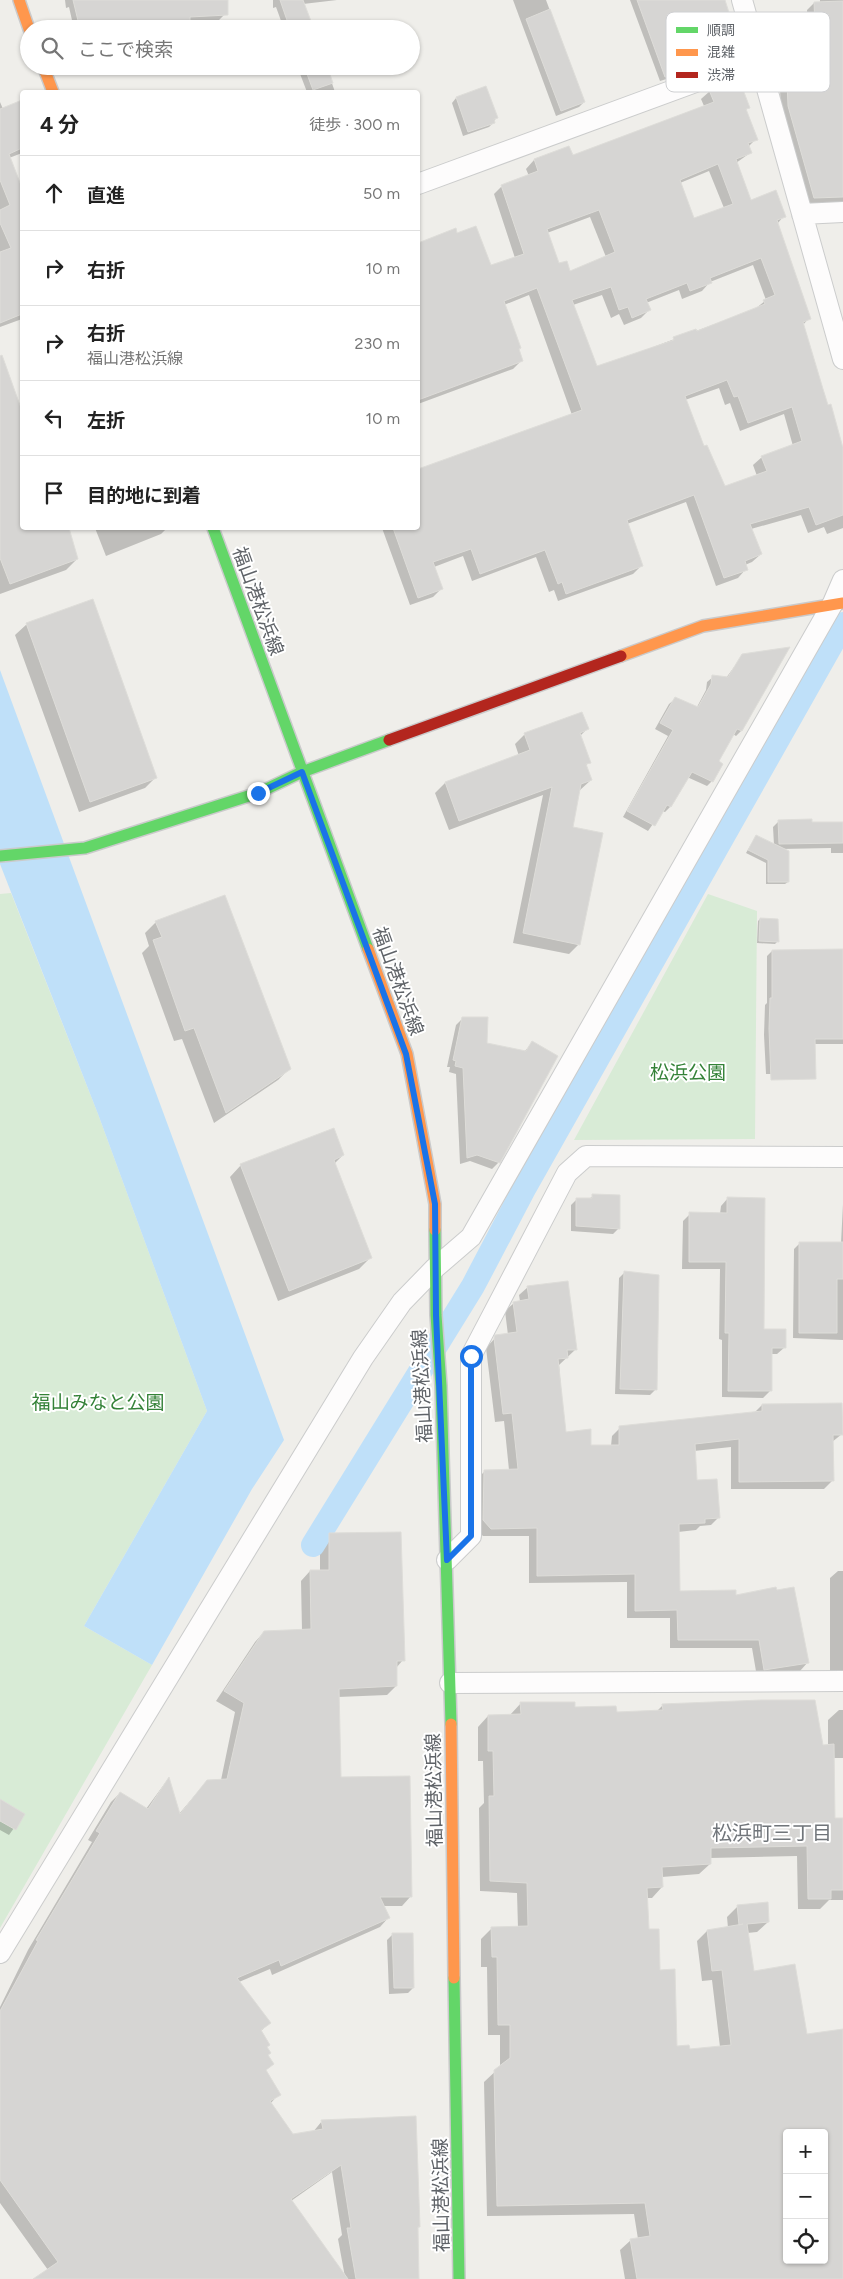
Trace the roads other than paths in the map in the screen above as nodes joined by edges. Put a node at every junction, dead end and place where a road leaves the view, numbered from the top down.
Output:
1 (19, 0) edge
2 (26, 20) edge
3 (46, 75) edge
4 (52, 90) edge
5 (668, 92) edge
6 (767, 92) edge
7 (420, 183) edge
8 (843, 212) edge
9 (802, 214) junction
10 (843, 359) edge
11 (214, 530) edge
12 (843, 580) edge
13 (838, 603) edge
14 (302, 772) junction
15 (0, 856) edge
16 (843, 1157) edge
17 (435, 1268) junction
18 (447, 1560) junction
19 (843, 1681) edge
20 (450, 1683) junction
21 (0, 1953) edge
22 (459, 2279) edge

1 - 2 main road
3 - 4 main road
5 - 7 street
6 - 9 street
8 - 9 street
9 - 10 street
11 - 14 main road, 福山港松浜線
12 - 13 street
13 - 14 main road
13 - 17 street
14 - 15 main road
14 - 17 main road, 福山港松浜線
16 - 18 street
17 - 18 main road, 福山港松浜線
17 - 21 street
18 - 20 main road, 福山港松浜線
19 - 20 street
20 - 22 main road, 福山港松浜線

